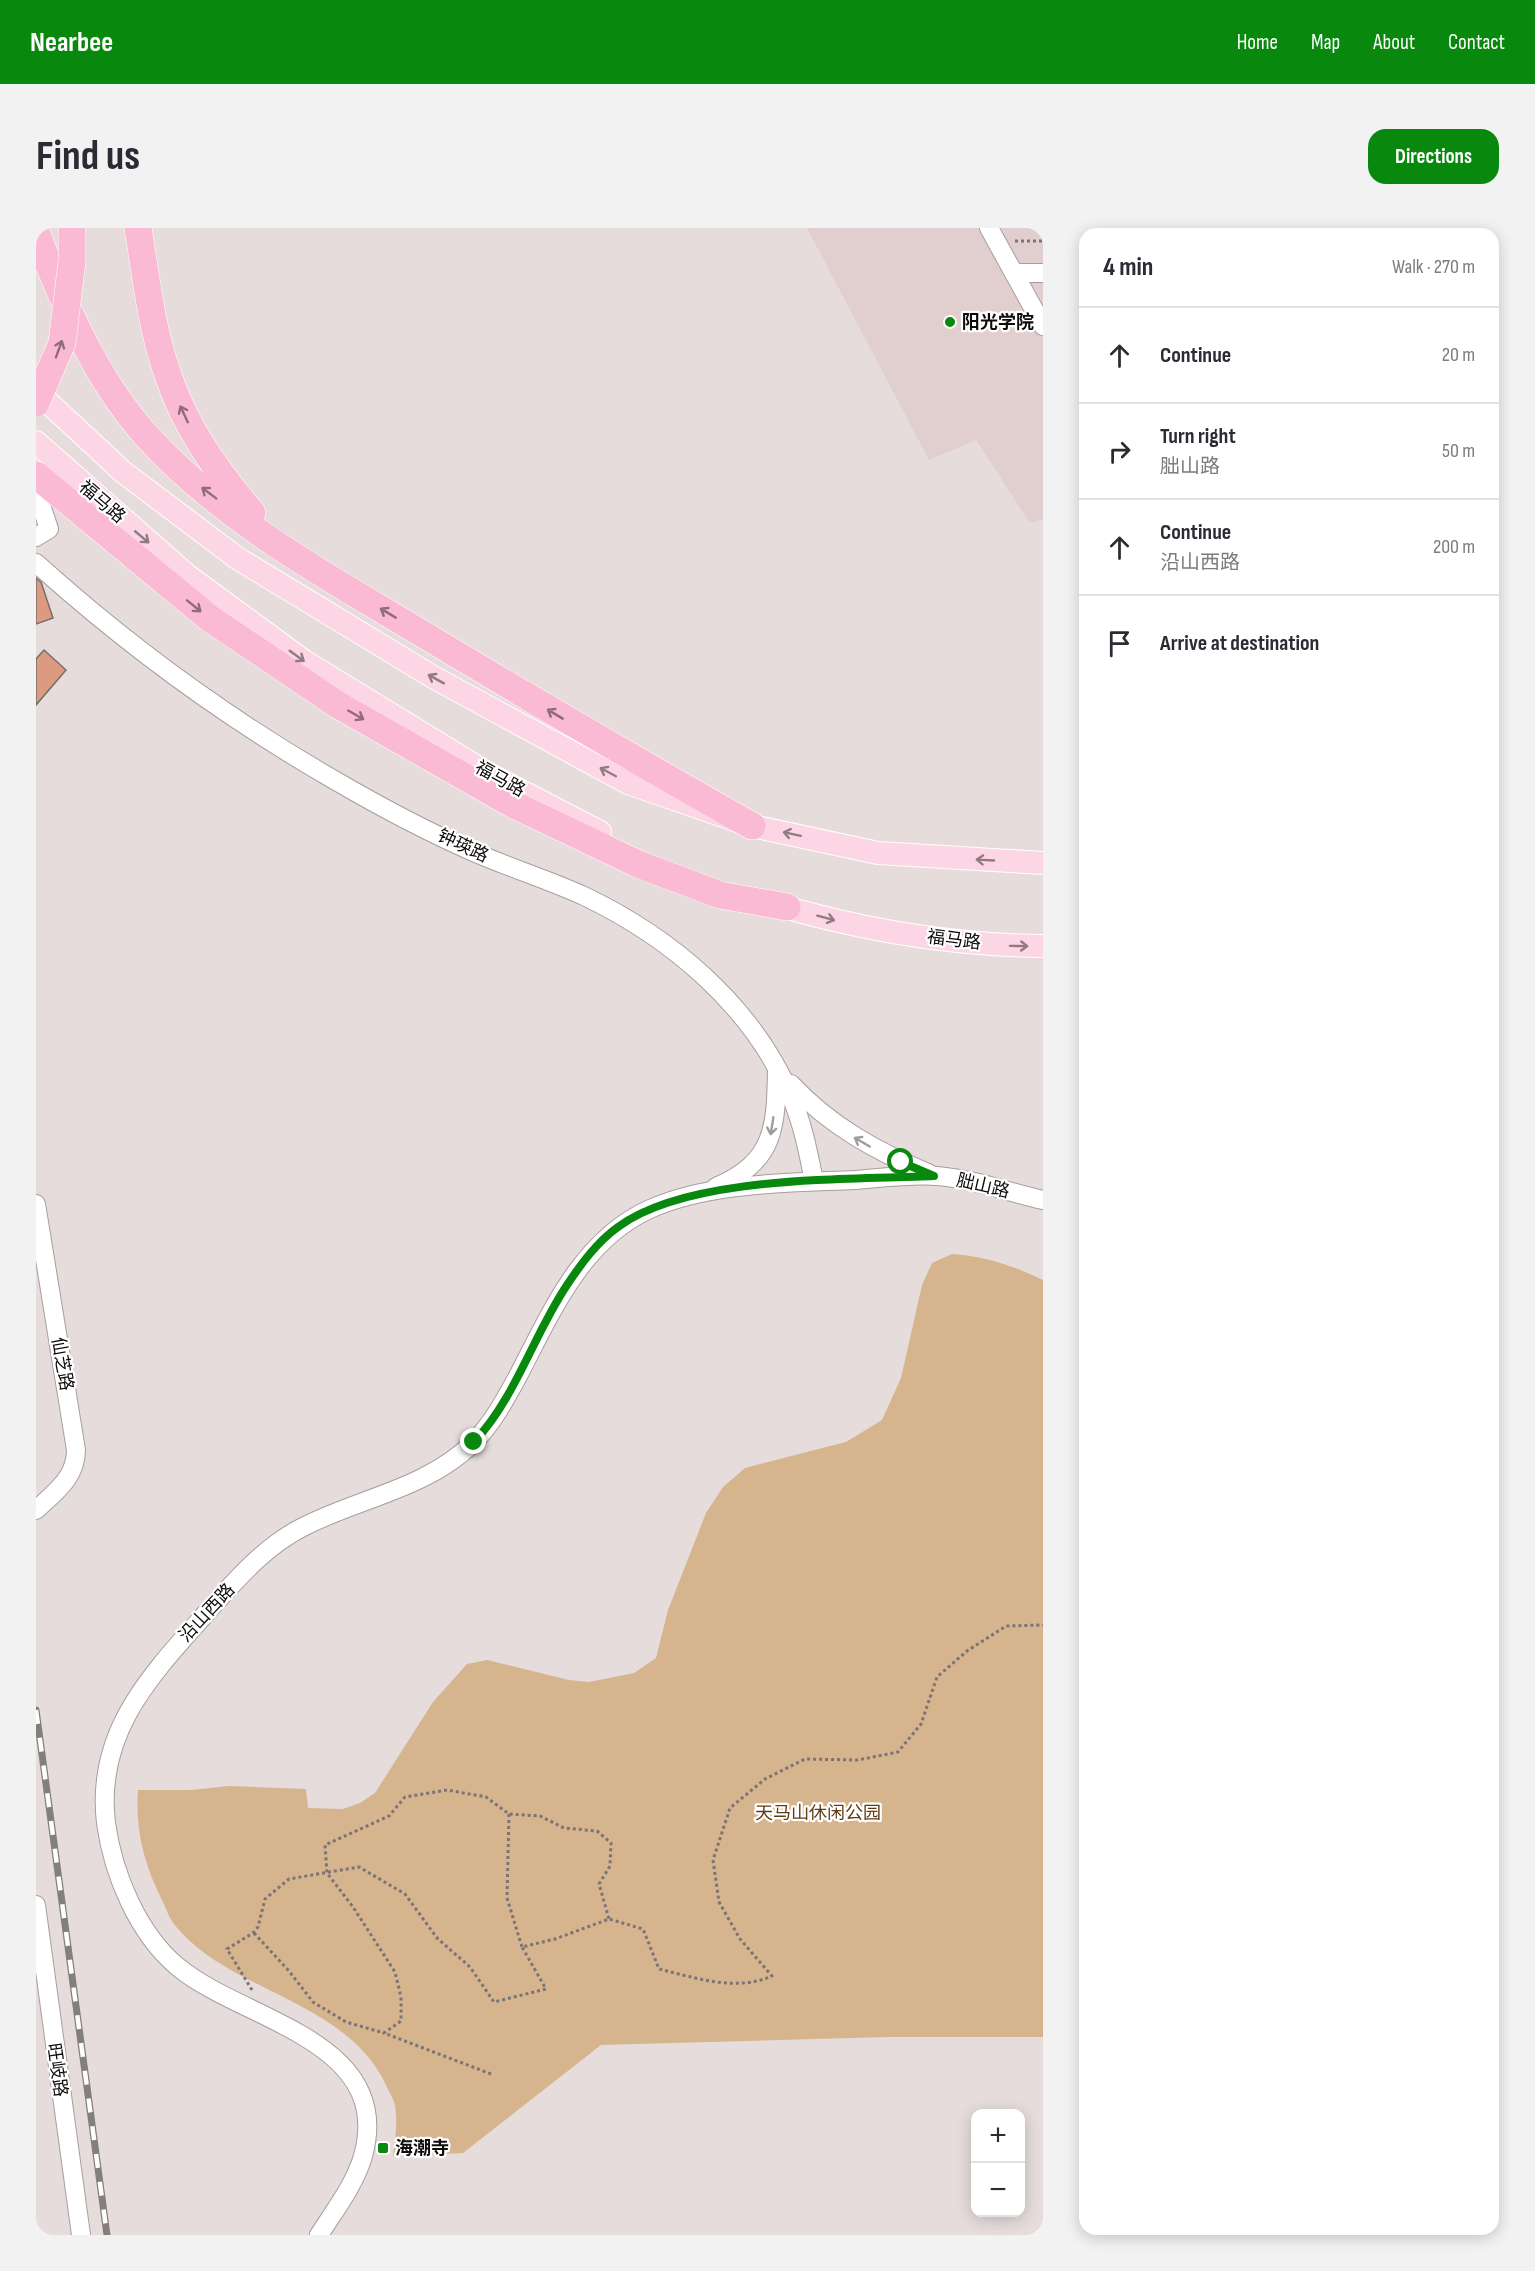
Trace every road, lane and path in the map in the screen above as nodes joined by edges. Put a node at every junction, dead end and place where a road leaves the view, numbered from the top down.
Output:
1 (72, 228) edge
2 (138, 228) edge
3 (36, 232) edge
4 (992, 235) edge
5 (1043, 241) edge
6 (1014, 273) junction
7 (1043, 273) edge
8 (1043, 326) edge
9 (36, 391) edge
10 (36, 403) edge
11 (36, 442) edge
12 (36, 475) edge
13 (36, 490) edge
14 (42, 533) edge
15 (36, 563) edge
16 (315, 570) junction
17 (752, 826) junction
18 (1043, 863) edge
19 (787, 907) junction
20 (1043, 946) edge
21 (777, 1068) junction
22 (934, 1176) junction
23 (814, 1182) junction
24 (701, 1193) junction
25 (1043, 1200) edge
26 (36, 1204) edge
27 (36, 1510) edge
28 (1043, 1625) edge
29 (509, 1814) junction
30 (327, 1873) junction
31 (36, 1905) edge
32 (609, 1919) junction
33 (253, 1933) junction
34 (522, 1947) junction
35 (257, 1999) dead end
36 (384, 2033) junction
37 (492, 2074) dead end
38 (81, 2235) edge
39 (319, 2235) edge

10 -> 1 highway, bridge
16 -> 2 highway
16 -> 3 highway
4 - 5 path
4 - 6 street
6 - 7 street
6 - 8 street
17 -> 9 main road, 福马路
11 -> 19 main road, 福马路
12 -> 19 highway
13 - 14 street
15 - 21 street, 钟瑛路
17 -> 16 highway
18 -> 17 main road, 福马路
19 -> 20 main road, 福马路
22 -> 21 street
21 - 23 street, 钟瑛路
21 -> 24 street
22 - 23 street, 胐山路
22 - 25 street, 胐山路
23 - 24 street, 沿山西路
24 - 39 street, 沿山西路
26 - 27 street, 仙芝路
28 - 32 path
29 - 30 path
29 - 32 path
29 - 34 path
30 - 33 path
30 - 34 path
30 - 36 path
31 - 38 street, 旺岐路
32 - 34 path
33 - 35 path
33 - 36 path
36 - 37 path

